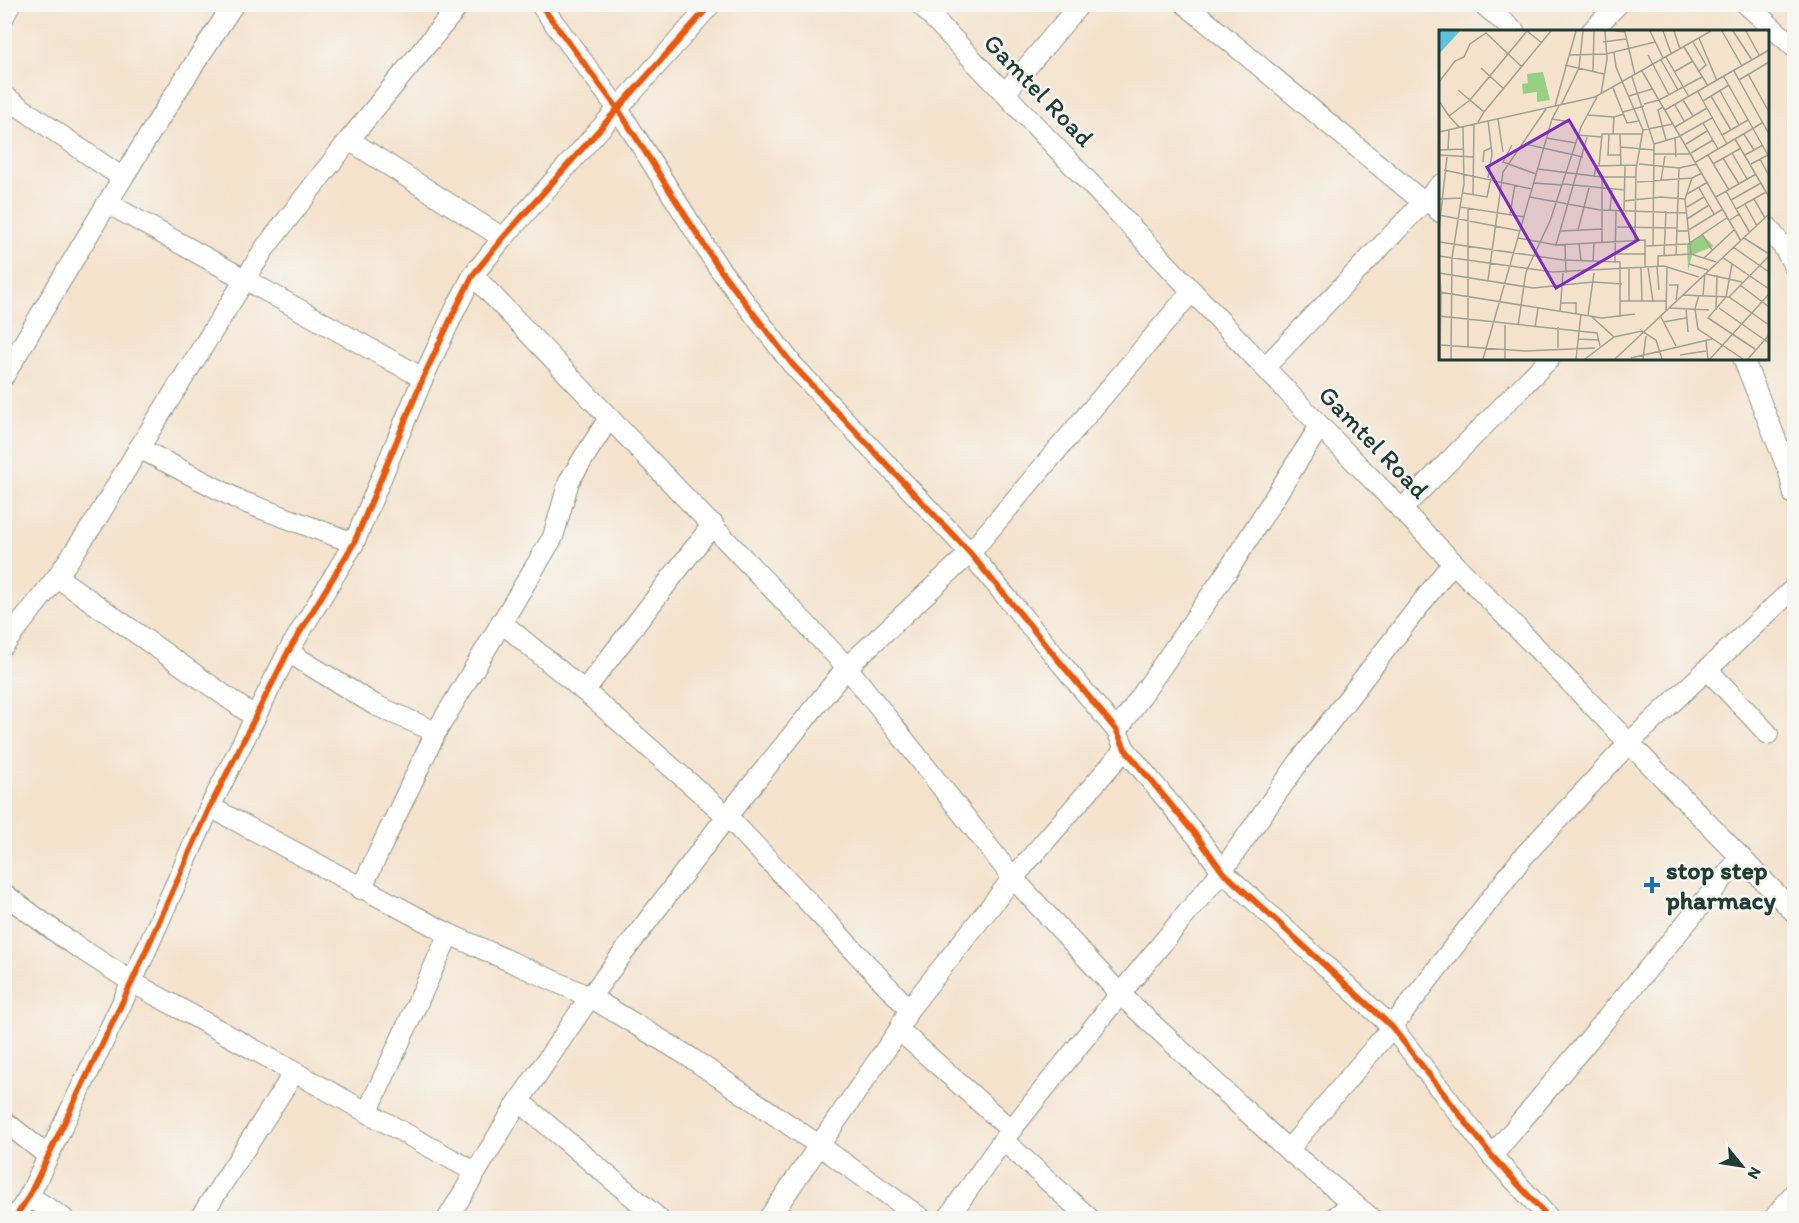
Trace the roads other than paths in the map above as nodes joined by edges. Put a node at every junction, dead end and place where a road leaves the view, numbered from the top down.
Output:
1 (10, 4) edge
2 (234, 4) edge
3 (460, 4) edge
4 (540, 4) edge
5 (711, 4) edge
6 (920, 4) edge
7 (1080, 4) edge
8 (1185, 4) edge
9 (1483, 4) edge
10 (1618, 4) edge
11 (1746, 4) edge
12 (4, 17) edge
13 (1513, 30) edge
14 (1593, 30) edge
15 (1794, 47) edge
16 (1005, 93) junction
17 (4, 96) edge
18 (618, 108) junction
19 (349, 140) junction
20 (121, 177) junction
21 (1433, 200) edge
22 (106, 203) junction
23 (1769, 229) edge
24 (503, 238) junction
25 (1794, 266) edge
26 (473, 275) junction
27 (246, 282) junction
28 (1192, 291) junction
29 (1548, 360) edge
30 (1744, 360) edge
31 (1265, 367) junction
32 (4, 376) edge
33 (423, 378) junction
34 (609, 418) junction
35 (1320, 426) junction
36 (139, 448) junction
37 (1794, 495) edge
38 (1401, 510) junction
39 (713, 524) junction
40 (354, 543) junction
41 (970, 553) junction
42 (1453, 562) junction
43 (57, 577) junction
44 (1794, 588) edge
45 (501, 622) junction
46 (4, 645) edge
47 (288, 652) junction
48 (847, 667) junction
49 (1707, 669) junction
50 (584, 691) junction
51 (255, 717) junction
52 (1117, 731) junction
53 (436, 732) junction
54 (1768, 734) dead end
55 (1630, 742) junction
56 (1125, 749) junction
57 (210, 807) junction
58 (727, 816) junction
59 (1741, 856) junction
60 (1222, 871) junction
61 (1014, 878) junction
62 (360, 889) junction
63 (4, 894) edge
64 (1794, 912) edge
65 (449, 934) junction
66 (132, 982) junction
67 (1120, 994) junction
68 (590, 997) junction
69 (909, 1010) junction
70 (1392, 1027) junction
71 (898, 1030) junction
72 (294, 1073) junction
73 (519, 1101) junction
74 (368, 1111) junction
75 (4, 1121) edge
76 (1007, 1135) junction
77 (820, 1146) junction
78 (1288, 1150) junction
79 (47, 1155) junction
80 (1492, 1156) junction
81 (475, 1172) junction
82 (1794, 1193) edge
83 (29, 1196) junction
84 (1353, 1203) junction
85 (15, 1218) edge
86 (63, 1218) edge
87 (200, 1218) edge
88 (448, 1218) edge
89 (658, 1218) edge
90 (769, 1218) edge
91 (921, 1218) edge
92 (948, 1218) edge
93 (1089, 1218) edge
94 (1334, 1218) edge
95 (1371, 1218) edge
96 (1549, 1218) edge
97 (1774, 1218) edge

1 - 12 street
2 - 20 street
3 - 19 street
4 - 18 street
5 - 18 street
6 - 16 street, Gamtel Road
7 - 16 street
8 - 21 street
9 - 13 street
10 - 14 street
11 - 15 street
16 - 28 street, Gamtel Road
17 - 20 street
18 - 24 street
18 - 41 street
19 - 24 street
19 - 27 street
20 - 22 street
21 - 31 street
22 - 27 street
22 - 32 street
23 - 25 street
24 - 26 street
26 - 33 street
26 - 34 street
27 - 33 street
27 - 36 street
28 - 31 street, Gamtel Road
28 - 41 street
29 - 38 street
30 - 37 street
31 - 35 street, Gamtel Road
33 - 40 street
34 - 39 street
34 - 45 street
35 - 38 street, Gamtel Road
35 - 52 street
36 - 40 street
36 - 43 street
38 - 42 street, Gamtel Road
39 - 48 street
39 - 50 street
40 - 47 street
41 - 48 street
41 - 52 street
42 - 55 street, Gamtel Road
42 - 60 street
43 - 46 street
43 - 51 street
44 - 49 street
45 - 50 street
45 - 53 street
47 - 51 street
47 - 53 street
48 - 58 street
48 - 61 street
49 - 54 street
49 - 55 street
50 - 58 street
51 - 57 street
52 - 56 street
53 - 62 street
55 - 59 street, Gamtel Road
55 - 70 street
56 - 60 street
56 - 61 street
57 - 62 street
57 - 66 street
58 - 68 street
58 - 69 street
59 - 64 street, Gamtel Road
59 - 80 street
60 - 67 street
60 - 70 street
61 - 67 street
61 - 69 street
62 - 65 street
63 - 66 street
65 - 68 street
65 - 74 street
66 - 72 street
66 - 79 street
67 - 76 street
67 - 78 street
68 - 73 street
68 - 77 street
69 - 71 street
70 - 78 street
70 - 80 street
71 - 76 street
71 - 77 street
72 - 74 street
72 - 87 street
73 - 81 street
73 - 89 street
74 - 81 street
75 - 79 street
76 - 92 street
76 - 93 street
77 - 90 street
77 - 91 street
78 - 84 street
79 - 83 street
80 - 96 street
81 - 88 street
82 - 97 street
83 - 85 street
83 - 86 street
84 - 94 street
84 - 95 street

